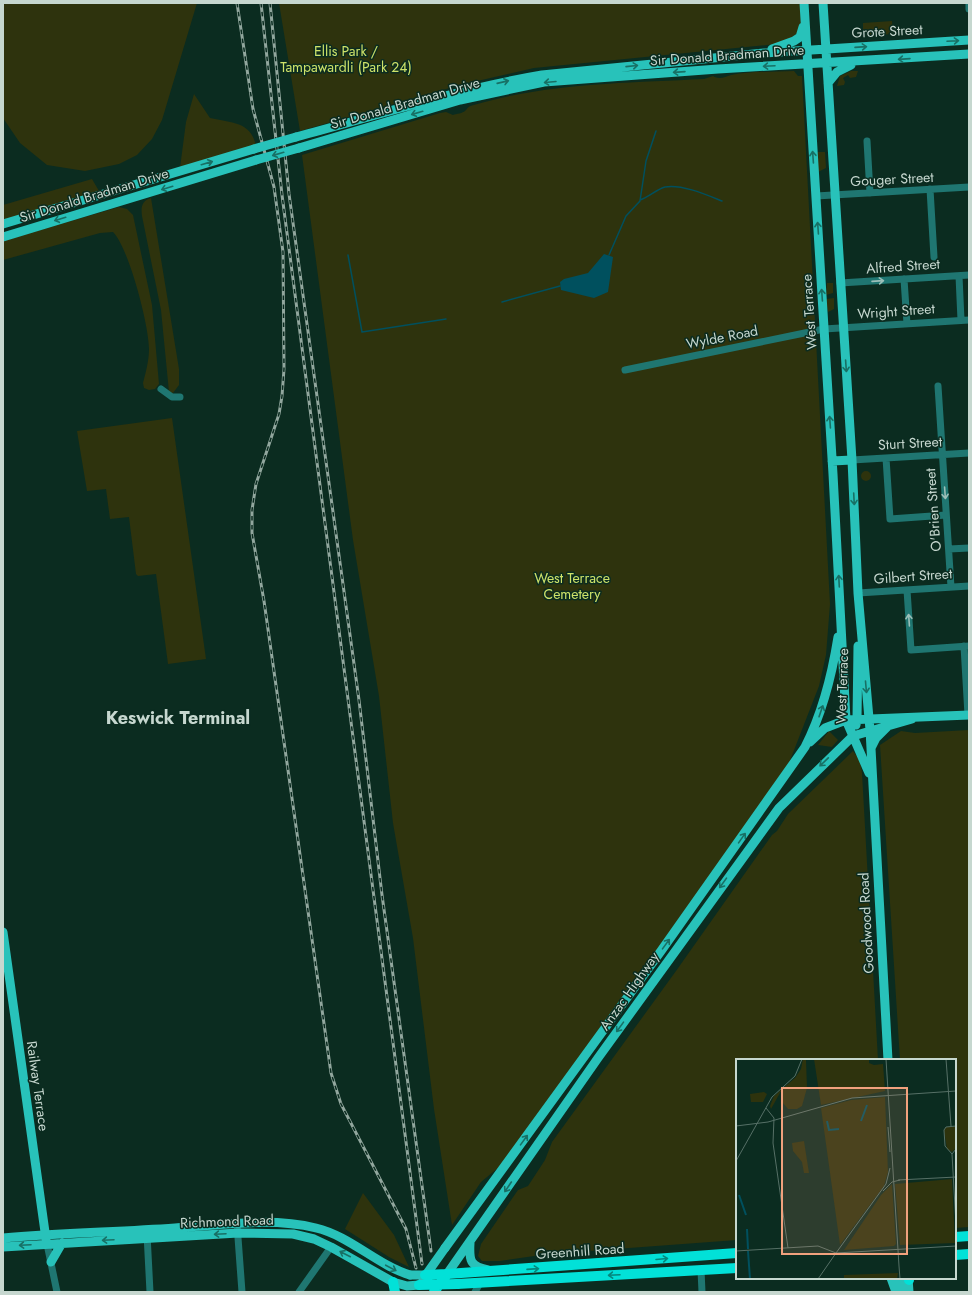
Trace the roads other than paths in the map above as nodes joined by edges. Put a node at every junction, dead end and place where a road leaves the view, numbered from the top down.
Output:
1 (804, 3) edge
2 (823, 3) edge
3 (969, 3) edge
4 (969, 9) edge
5 (805, 20) junction
6 (969, 40) edge
7 (826, 49) junction
8 (807, 50) junction
9 (764, 53) junction
10 (969, 54) edge
11 (862, 61) junction
12 (826, 63) junction
13 (808, 64) junction
14 (828, 83) junction
15 (867, 141) dead end
16 (969, 187) edge
17 (930, 189) junction
18 (870, 193) junction
19 (834, 195) junction
20 (816, 196) junction
21 (3, 224) edge
22 (3, 237) edge
23 (934, 257) dead end
24 (969, 275) edge
25 (959, 276) junction
26 (904, 279) junction
27 (840, 283) junction
28 (965, 320) edge
29 (907, 324) junction
30 (844, 328) junction
31 (824, 329) junction
32 (625, 370) dead end
33 (938, 386) dead end
34 (161, 389) dead end
35 (180, 397) dead end
36 (969, 453) edge
37 (942, 454) junction
38 (886, 458) junction
39 (852, 460) junction
40 (832, 461) junction
41 (946, 515) junction
42 (969, 548) edge
43 (949, 549) junction
44 (969, 586) edge
45 (951, 587) junction
46 (907, 590) junction
47 (858, 593) junction
48 (842, 620) junction
49 (967, 646) edge
50 (969, 715) edge
51 (869, 718) junction
52 (912, 718) junction
53 (857, 719) junction
54 (846, 720) junction
55 (888, 726) junction
56 (870, 730) junction
57 (852, 736) junction
58 (805, 747) junction
59 (871, 748) junction
60 (873, 784) junction
61 (3, 932) edge
62 (6, 978) edge
63 (888, 1059) edge
64 (571, 1076) junction
65 (581, 1082) junction
66 (42, 1219) junction
67 (238, 1228) junction
68 (45, 1234) junction
69 (147, 1234) junction
70 (26, 1236) junction
71 (335, 1236) junction
72 (969, 1236) edge
73 (956, 1237) edge
74 (3, 1238) edge
75 (61, 1239) junction
76 (470, 1243) junction
77 (47, 1244) junction
78 (3, 1247) edge
79 (331, 1247) junction
80 (736, 1253) edge
81 (969, 1254) edge
82 (956, 1255) edge
83 (51, 1262) junction
84 (628, 1262) junction
85 (736, 1268) edge
86 (701, 1270) junction
87 (452, 1272) junction
88 (494, 1272) junction
89 (661, 1272) junction
90 (426, 1275) junction
91 (891, 1279) edge
92 (906, 1279) edge
93 (906, 1279) edge
94 (394, 1287) edge
95 (413, 1288) edge
96 (437, 1288) edge
97 (478, 1288) edge
98 (57, 1292) edge
99 (150, 1292) edge
100 (242, 1292) edge
101 (299, 1292) edge
102 (702, 1292) edge
103 (896, 1292) edge
104 (900, 1292) edge
105 (909, 1292) edge

1 - 5 main road, West Terrace
2 - 7 main road, West Terrace
3 - 4 street
5 - 8 main road, West Terrace
5 - 9 main road
7 -> 6 main road, Grote Street
7 - 8 main road, Grote Street
7 - 12 main road, West Terrace
8 - 9 main road, Sir Donald Bradman Drive
8 - 13 main road, West Terrace
21 -> 9 main road, Sir Donald Bradman Drive, bridge
10 -> 11 main road, Grote Street
11 - 12 main road, Grote Street
11 - 14 main road
12 - 13 main road, Sir Donald Bradman Drive
12 - 14 main road, West Terrace
20 -> 13 main road, West Terrace
13 -> 22 main road, Sir Donald Bradman Drive, bridge
14 - 19 main road, West Terrace
15 - 18 street
16 - 17 street, Gouger Street
17 - 18 street, Gouger Street
17 - 23 street
18 - 19 street, Gouger Street
19 - 20 street, Gouger Street
19 - 27 main road, West Terrace
31 -> 20 main road, West Terrace
24 - 25 street, Alfred Street
25 - 26 street, Alfred Street
25 - 28 street
27 -> 26 street, Alfred Street
26 - 29 street
27 - 30 main road, West Terrace
28 - 29 street, Wright Street
29 - 30 street, Wright Street
30 - 31 street, Wright Street
30 -> 39 main road, West Terrace
31 - 32 street, Wylde Road
40 -> 31 main road, West Terrace
33 - 37 street, O'Brien Street
34 - 35 street
36 - 37 street, Sturt Street
37 - 38 street, Sturt Street
37 -> 41 street, O'Brien Street
38 - 39 street, Sturt Street
38 - 41 street
39 - 40 main road
39 -> 47 main road, West Terrace
48 -> 40 main road, West Terrace
41 - 43 street, O'Brien Street
42 - 43 street
43 - 45 street, O'Brien Street
44 - 45 street, Gilbert Street
45 - 46 street, Gilbert Street
46 - 47 street, Gilbert Street
49 -> 46 street
47 -> 51 main road, West Terrace
47 - 53 main road, West Terrace
48 - 54 main road, West Terrace
58 -> 48 main road, West Terrace
49 - 50 street
50 - 52 main road
51 - 52 main road
51 - 53 main road
51 - 56 main road, Goodwood Road
52 - 55 main road, Anzac Highway
53 - 54 main road
53 - 57 main road, West Terrace
54 - 57 main road, West Terrace
54 - 58 main road
55 - 56 main road, Anzac Highway
55 - 59 main road
56 - 57 main road, Anzac Highway
56 - 59 main road, Goodwood Road
57 - 60 main road, Goodwood Road
57 -> 65 main road, Anzac Highway
64 -> 58 main road, Anzac Highway
59 - 60 main road, Goodwood Road
60 - 63 main road, Goodwood Road
61 - 62 main road, Railway Terrace
62 - 66 main road, Railway Terrace
64 - 65 main road
90 -> 64 main road, Anzac Highway, bridge
65 -> 76 main road, Anzac Highway
66 - 68 main road, Railway Terrace
66 - 70 main road
66 - 75 main road
67 - 69 main road, Richmond Road
67 - 71 main road, Richmond Road
67 - 79 main road, Richmond Road
67 - 100 street
68 - 70 main road, Richmond Road
68 - 75 main road, Richmond Road
68 - 77 main road, Railway Terrace
69 - 75 main road, Richmond Road
69 - 99 street
70 - 74 main road, Richmond Road
71 - 79 main road
71 -> 90 main road, Richmond Road, bridge
72 - 73 highway
75 - 77 main road, Richmond Road
75 - 83 main road
76 - 87 main road, Anzac Highway
76 - 88 main road
77 -> 78 main road, Richmond Road
77 - 83 street
94 -> 79 main road, Richmond Road
79 - 101 street
84 -> 80 highway, Greenhill Road
81 - 82 highway
83 - 98 street
88 -> 84 highway, Greenhill Road
84 - 89 highway
85 - 86 highway, Greenhill Road
86 - 89 highway, Greenhill Road
86 - 102 street
87 - 88 highway, Greenhill Road
87 - 90 highway, Greenhill Road, bridge
87 - 96 highway, Anzac Highway, bridge
89 -> 97 highway, Greenhill Road
90 - 95 main road, Anzac Highway, bridge
91 - 103 main road
92 - 104 main road
93 - 105 main road
94 - 95 main road, Richmond Road
95 - 96 highway, Richmond Road, bridge
96 - 97 highway, Greenhill Road, bridge

